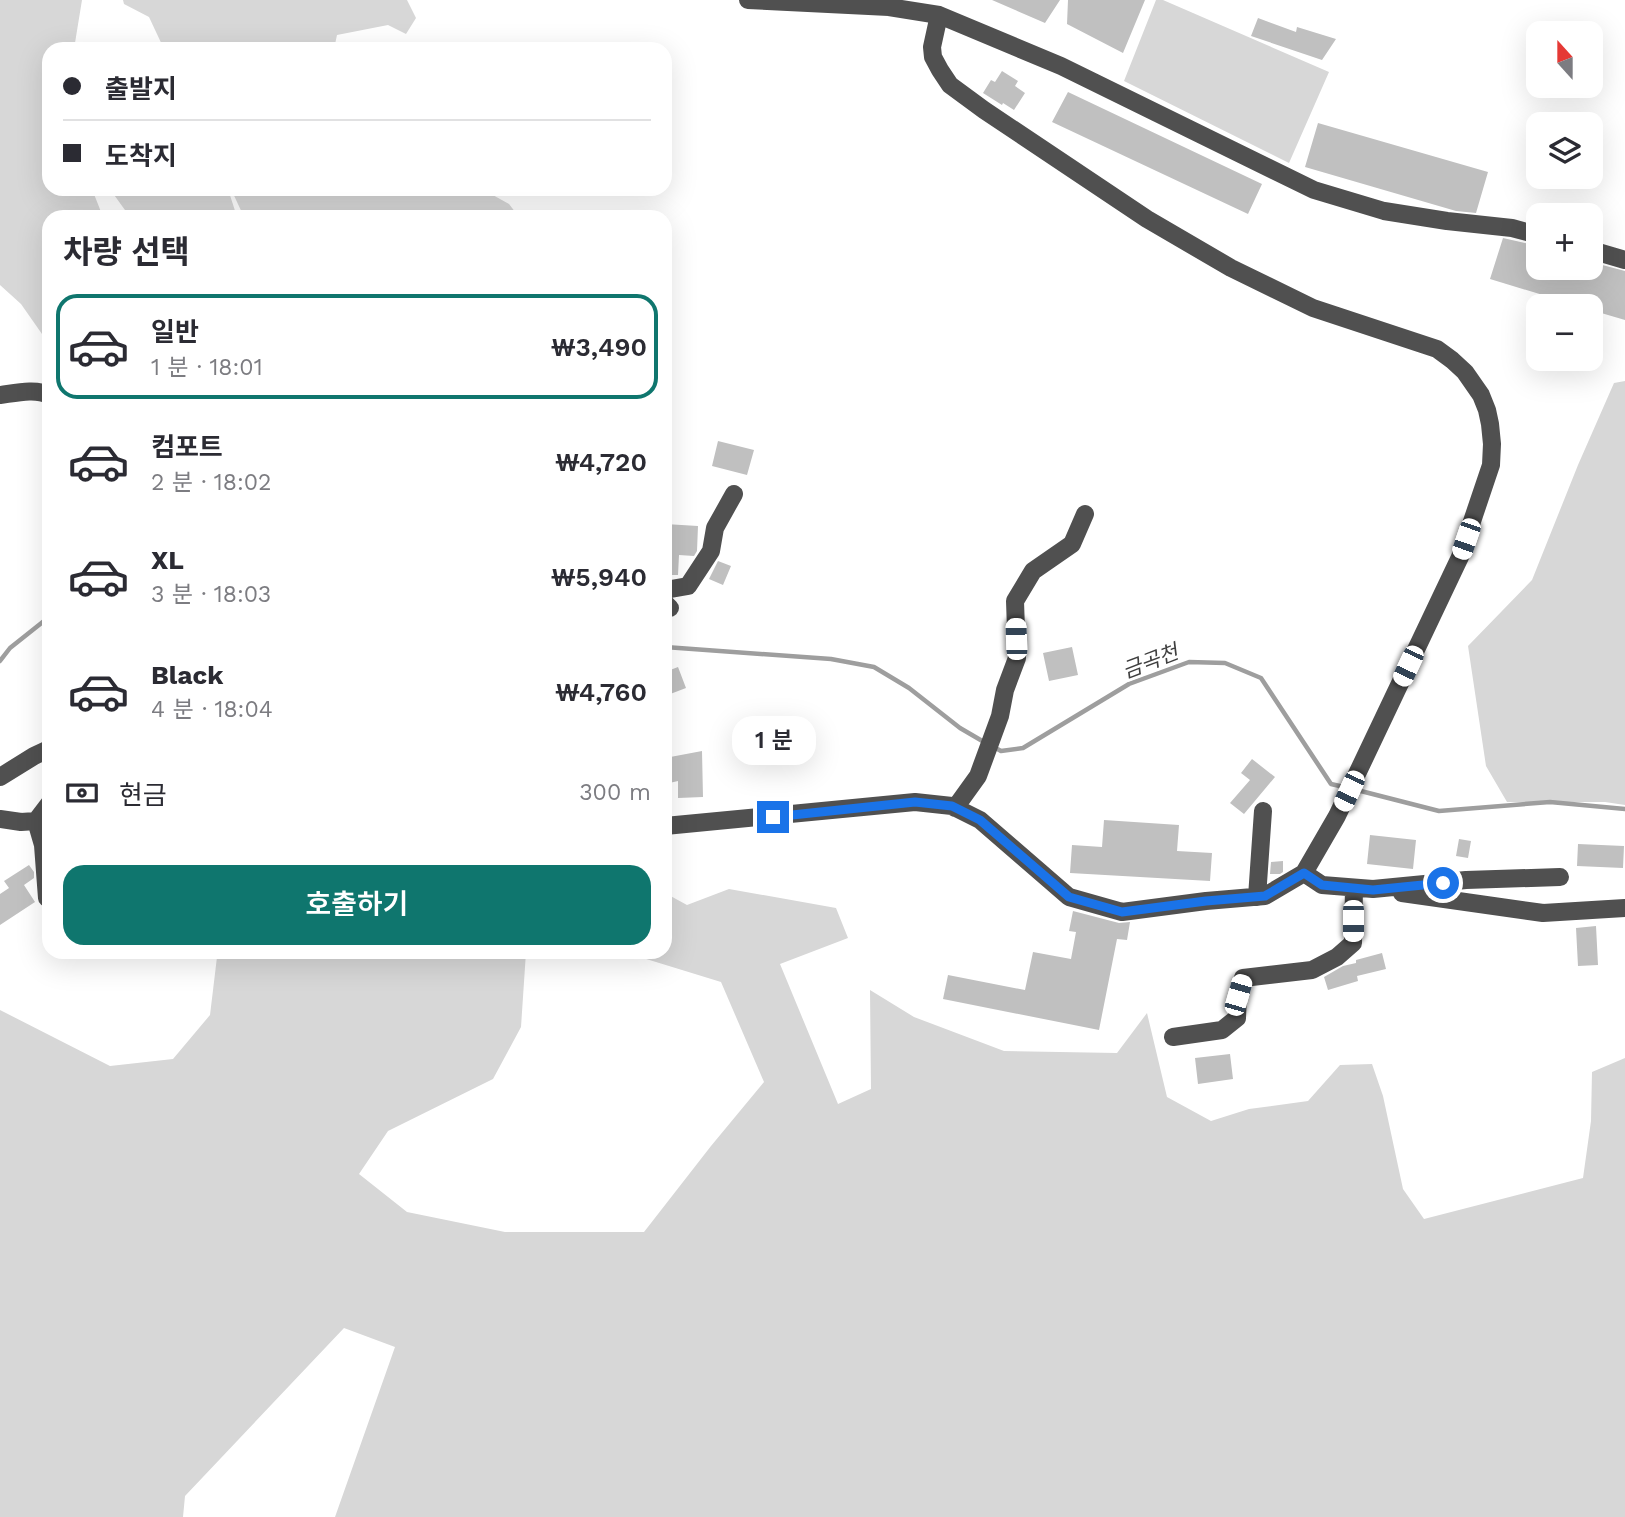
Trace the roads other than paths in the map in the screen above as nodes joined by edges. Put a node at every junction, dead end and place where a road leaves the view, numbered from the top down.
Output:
1 (748, 0) edge
2 (939, 15) junction
3 (959, 24) junction
4 (933, 45) junction
5 (1526, 232) edge
6 (1603, 254) edge
7 (1625, 260) edge
8 (42, 392) edge
9 (0, 396) edge
10 (734, 494) dead end
11 (1085, 514) dead end
12 (672, 589) edge
13 (42, 752) edge
14 (0, 777) edge
15 (955, 808) junction
16 (1262, 811) dead end
17 (42, 813) edge
18 (0, 819) edge
19 (36, 821) junction
20 (672, 826) edge
21 (42, 842) edge
22 (1304, 873) junction
23 (1560, 877) dead end
24 (1354, 888) junction
25 (1373, 890) junction
26 (1257, 897) junction
27 (1625, 908) edge
28 (1173, 1037) dead end

1 - 2 street
2 - 3 street
2 - 4 street
3 - 4 street
3 - 5 street
4 - 22 street
6 - 7 street
8 - 9 street
10 - 12 street
11 - 15 street
13 - 14 street
15 - 20 street
15 - 26 street
16 - 26 street
17 - 19 street
18 - 19 street
19 - 21 street
22 - 24 street
22 - 26 street
23 - 25 street
24 - 25 street
24 - 28 street
25 - 27 street

